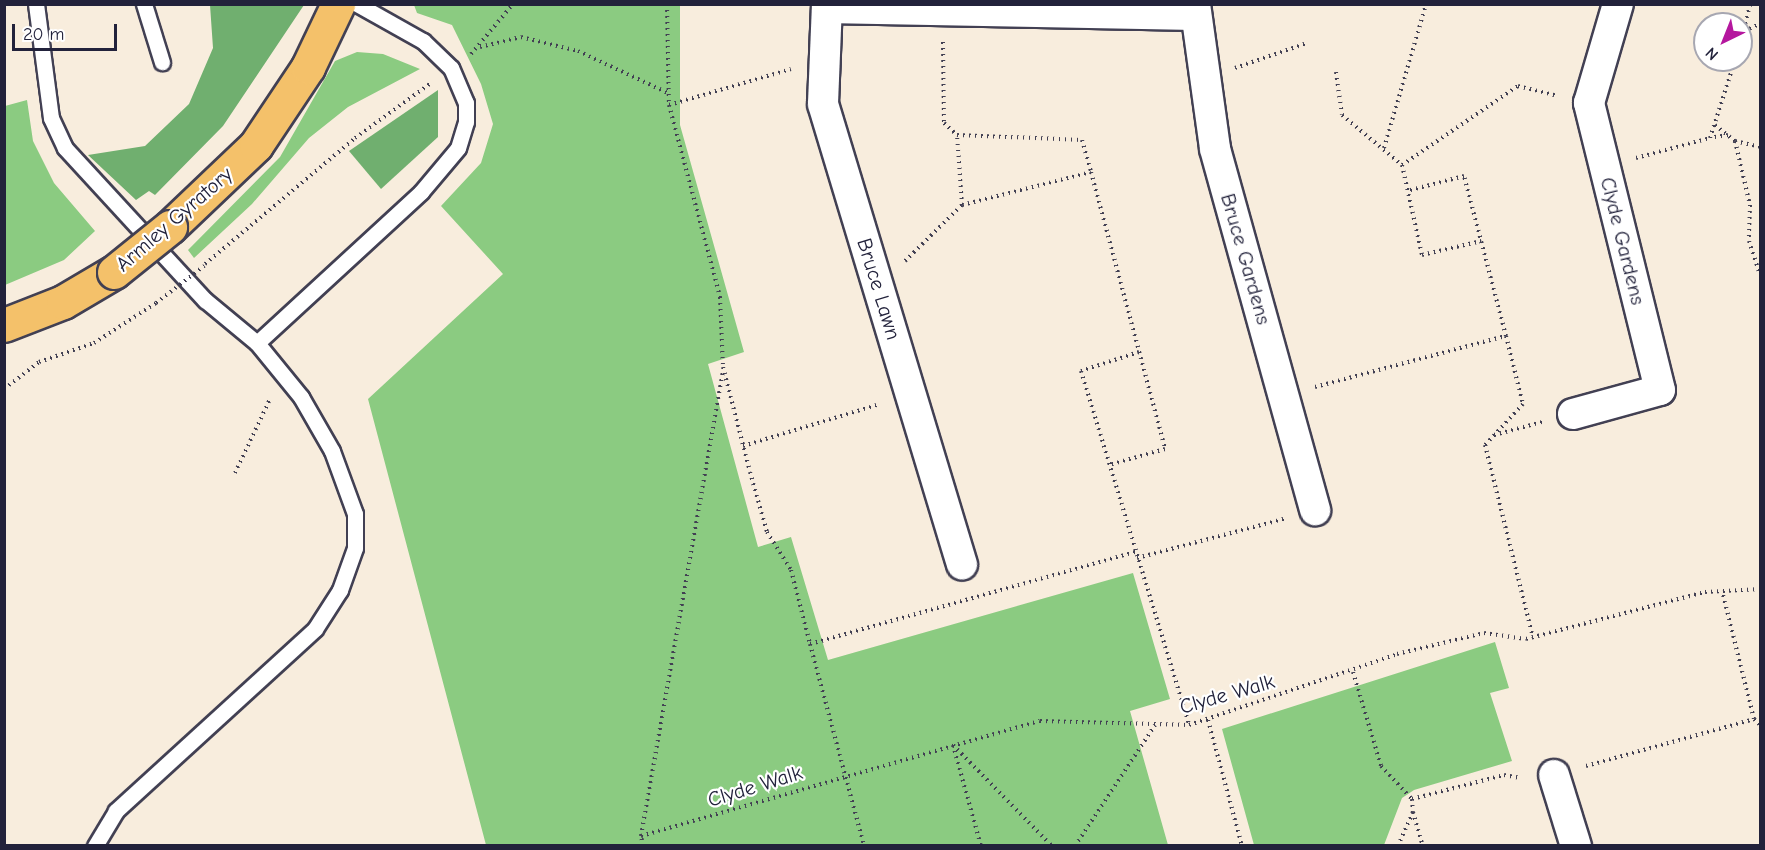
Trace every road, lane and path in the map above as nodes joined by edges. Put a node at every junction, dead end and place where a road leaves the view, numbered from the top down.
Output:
1 (36, 4) edge
2 (144, 4) edge
3 (338, 4) edge
4 (357, 4) edge
5 (513, 4) edge
6 (667, 4) edge
7 (1426, 4) edge
8 (1618, 4) edge
9 (826, 7) edge
10 (1194, 10) edge
11 (942, 11) junction
12 (1307, 43) dead end
13 (479, 48) junction
14 (162, 62) dead end
15 (451, 68) junction
16 (824, 70) junction
17 (1336, 72) dead end
18 (1731, 72) edge
19 (1203, 79) junction
20 (668, 93) junction
21 (1588, 103) junction
22 (669, 105) junction
23 (1715, 125) junction
24 (957, 135) junction
25 (1728, 135) junction
26 (1710, 138) junction
27 (1735, 141) junction
28 (1761, 147) edge
29 (1384, 148) junction
30 (1401, 165) junction
31 (1604, 166) junction
32 (1091, 172) junction
33 (1407, 191) junction
34 (962, 205) junction
35 (1481, 241) junction
36 (1761, 275) edge
37 (878, 286) junction
38 (4, 325) edge
39 (1506, 336) junction
40 (257, 343) junction
41 (1139, 352) junction
42 (723, 367) junction
43 (282, 374) junction
44 (4, 389) edge
45 (911, 394) junction
46 (1284, 395) junction
47 (1573, 414) joint
48 (1494, 435) junction
49 (743, 446) junction
50 (1109, 465) junction
51 (235, 473) dead end
52 (1316, 510) joint
53 (1136, 552) junction
54 (1137, 558) junction
55 (962, 566) dead end
56 (1761, 589) edge
57 (1722, 591) junction
58 (1533, 636) junction
59 (810, 644) junction
60 (1353, 672) junction
61 (1754, 719) junction
62 (1208, 720) junction
63 (1156, 724) junction
64 (1189, 725) junction
65 (1761, 725) edge
66 (953, 744) junction
67 (843, 775) junction
68 (1554, 775) junction
69 (1412, 799) junction
70 (1413, 812) junction
71 (640, 836) junction
72 (95, 846) edge
73 (643, 846) edge
74 (864, 846) edge
75 (981, 846) edge
76 (1052, 846) edge
77 (1075, 846) edge
78 (1242, 846) edge
79 (1398, 846) edge
80 (1423, 846) edge
81 (1576, 846) edge

1 - 40 lane
2 - 14 lane
3 - 38 highway, Armley Gyratory, bridge
4 - 15 lane
5 - 13 path
6 - 20 path
7 - 29 path
8 - 21 street
9 - 11 street, Bruce Lawn
9 - 16 street, Bruce Lawn
10 - 11 street, Bruce Lawn
10 - 19 street, Bruce Gardens
11 - 24 path
12 - 19 path
13 - 15 path
13 - 20 path
15 - 40 lane
15 - 44 path, bridge
16 - 22 path
16 - 37 street, Bruce Lawn
17 - 29 path
18 - 23 path
19 - 46 street, Bruce Gardens
20 - 22 path
21 - 30 path
21 - 31 street, Clyde Gardens
22 - 42 path
23 - 25 path
23 - 26 path
24 - 32 path
24 - 34 path
25 - 26 path
25 - 27 path
26 - 31 path
27 - 28 path
27 - 36 path
29 - 30 path
30 - 33 path
31 - 47 street, Clyde Gardens
32 - 34 path
32 - 41 path
33 - 35 path
33 - 35 path
34 - 37 path
35 - 39 path
37 - 45 street, Bruce Lawn
39 - 46 path
39 - 48 path
40 - 43 lane
41 - 50 path
41 - 50 path
42 - 49 path
42 - 71 path
43 - 51 path
43 - 72 lane
45 - 49 path
45 - 55 street, Bruce Lawn
46 - 52 street, Bruce Gardens
47 - 48 path
48 - 58 path
49 - 59 path
50 - 53 path
52 - 54 path
53 - 54 path
53 - 59 path
54 - 64 path
56 - 57 path, Clyde Walk
57 - 58 path, Clyde Walk
57 - 61 path
58 - 60 path, Clyde Walk
59 - 67 path
60 - 62 path, Clyde Walk
60 - 69 path
61 - 65 path
61 - 68 path
62 - 64 path, Clyde Walk
62 - 78 path
63 - 64 path, Clyde Walk
63 - 66 path, Clyde Walk
63 - 77 path
66 - 67 path, Clyde Walk
66 - 75 path
66 - 76 path
67 - 71 path, Clyde Walk
67 - 74 path
68 - 69 path
68 - 81 street
69 - 70 path
70 - 79 path
70 - 80 path
71 - 73 path

